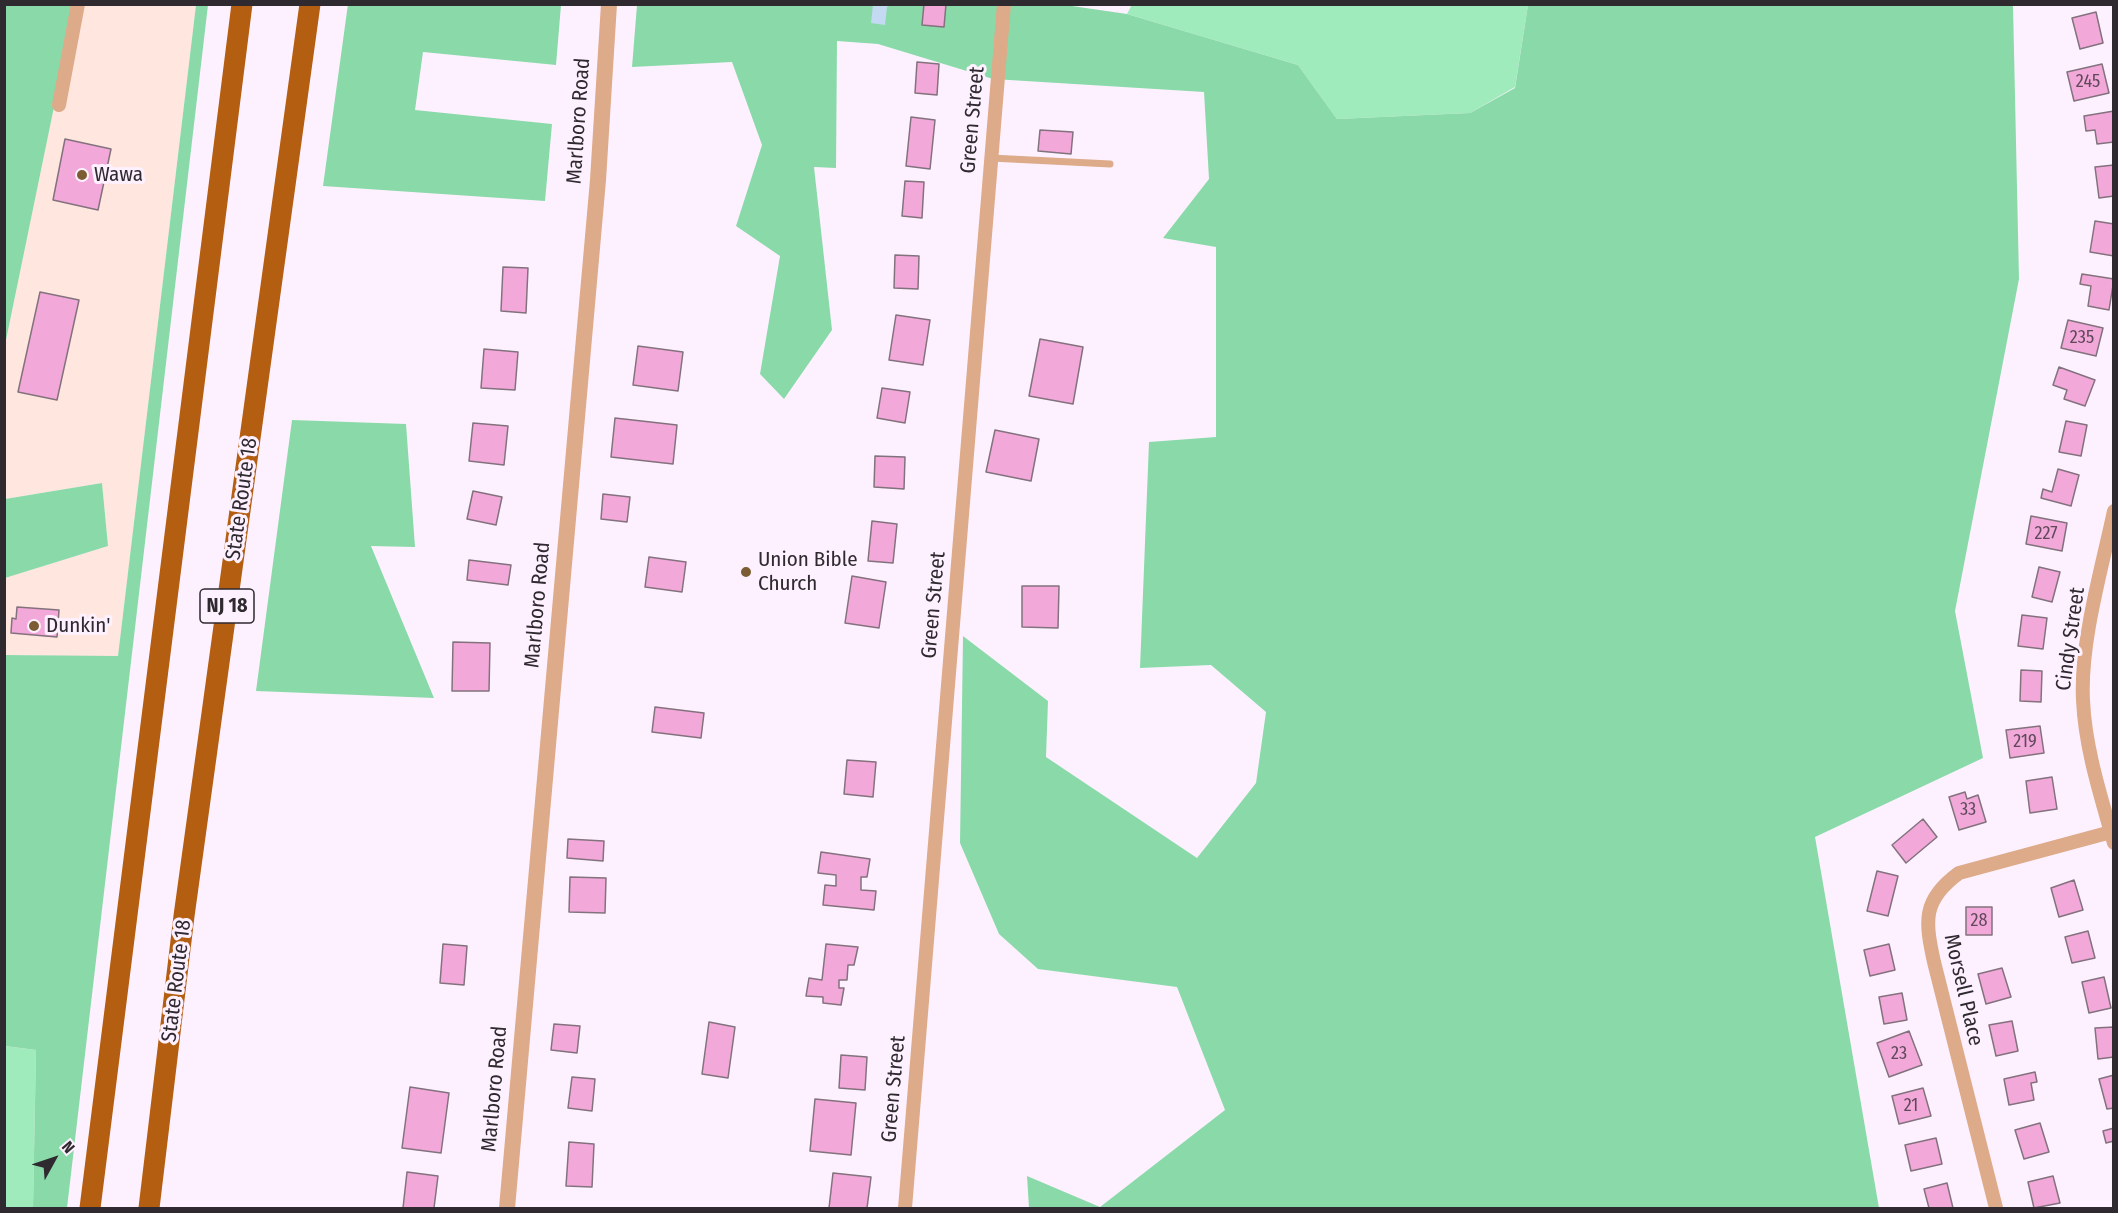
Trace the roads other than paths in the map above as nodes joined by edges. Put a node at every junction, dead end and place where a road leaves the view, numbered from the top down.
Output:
1 (78, 4) edge
2 (242, 4) edge
3 (310, 4) edge
4 (609, 4) edge
5 (1004, 4) edge
6 (59, 105) dead end
7 (991, 158) junction
8 (1110, 164) dead end
9 (2114, 511) edge
10 (2111, 540) edge
11 (2112, 838) edge
12 (90, 1209) edge
13 (149, 1209) edge
14 (507, 1209) edge
15 (905, 1209) edge
16 (1996, 1209) edge

1 - 6 street
2 - 12 highway
3 - 13 highway, State Route 18 / NJ 18
4 - 14 street, Marlboro Road
5 - 7 street, Green Street
7 - 8 lane
7 - 15 street, Green Street
9 - 10 street, Cindy Street
10 - 11 street, Cindy Street
11 - 16 street, Morsell Place

